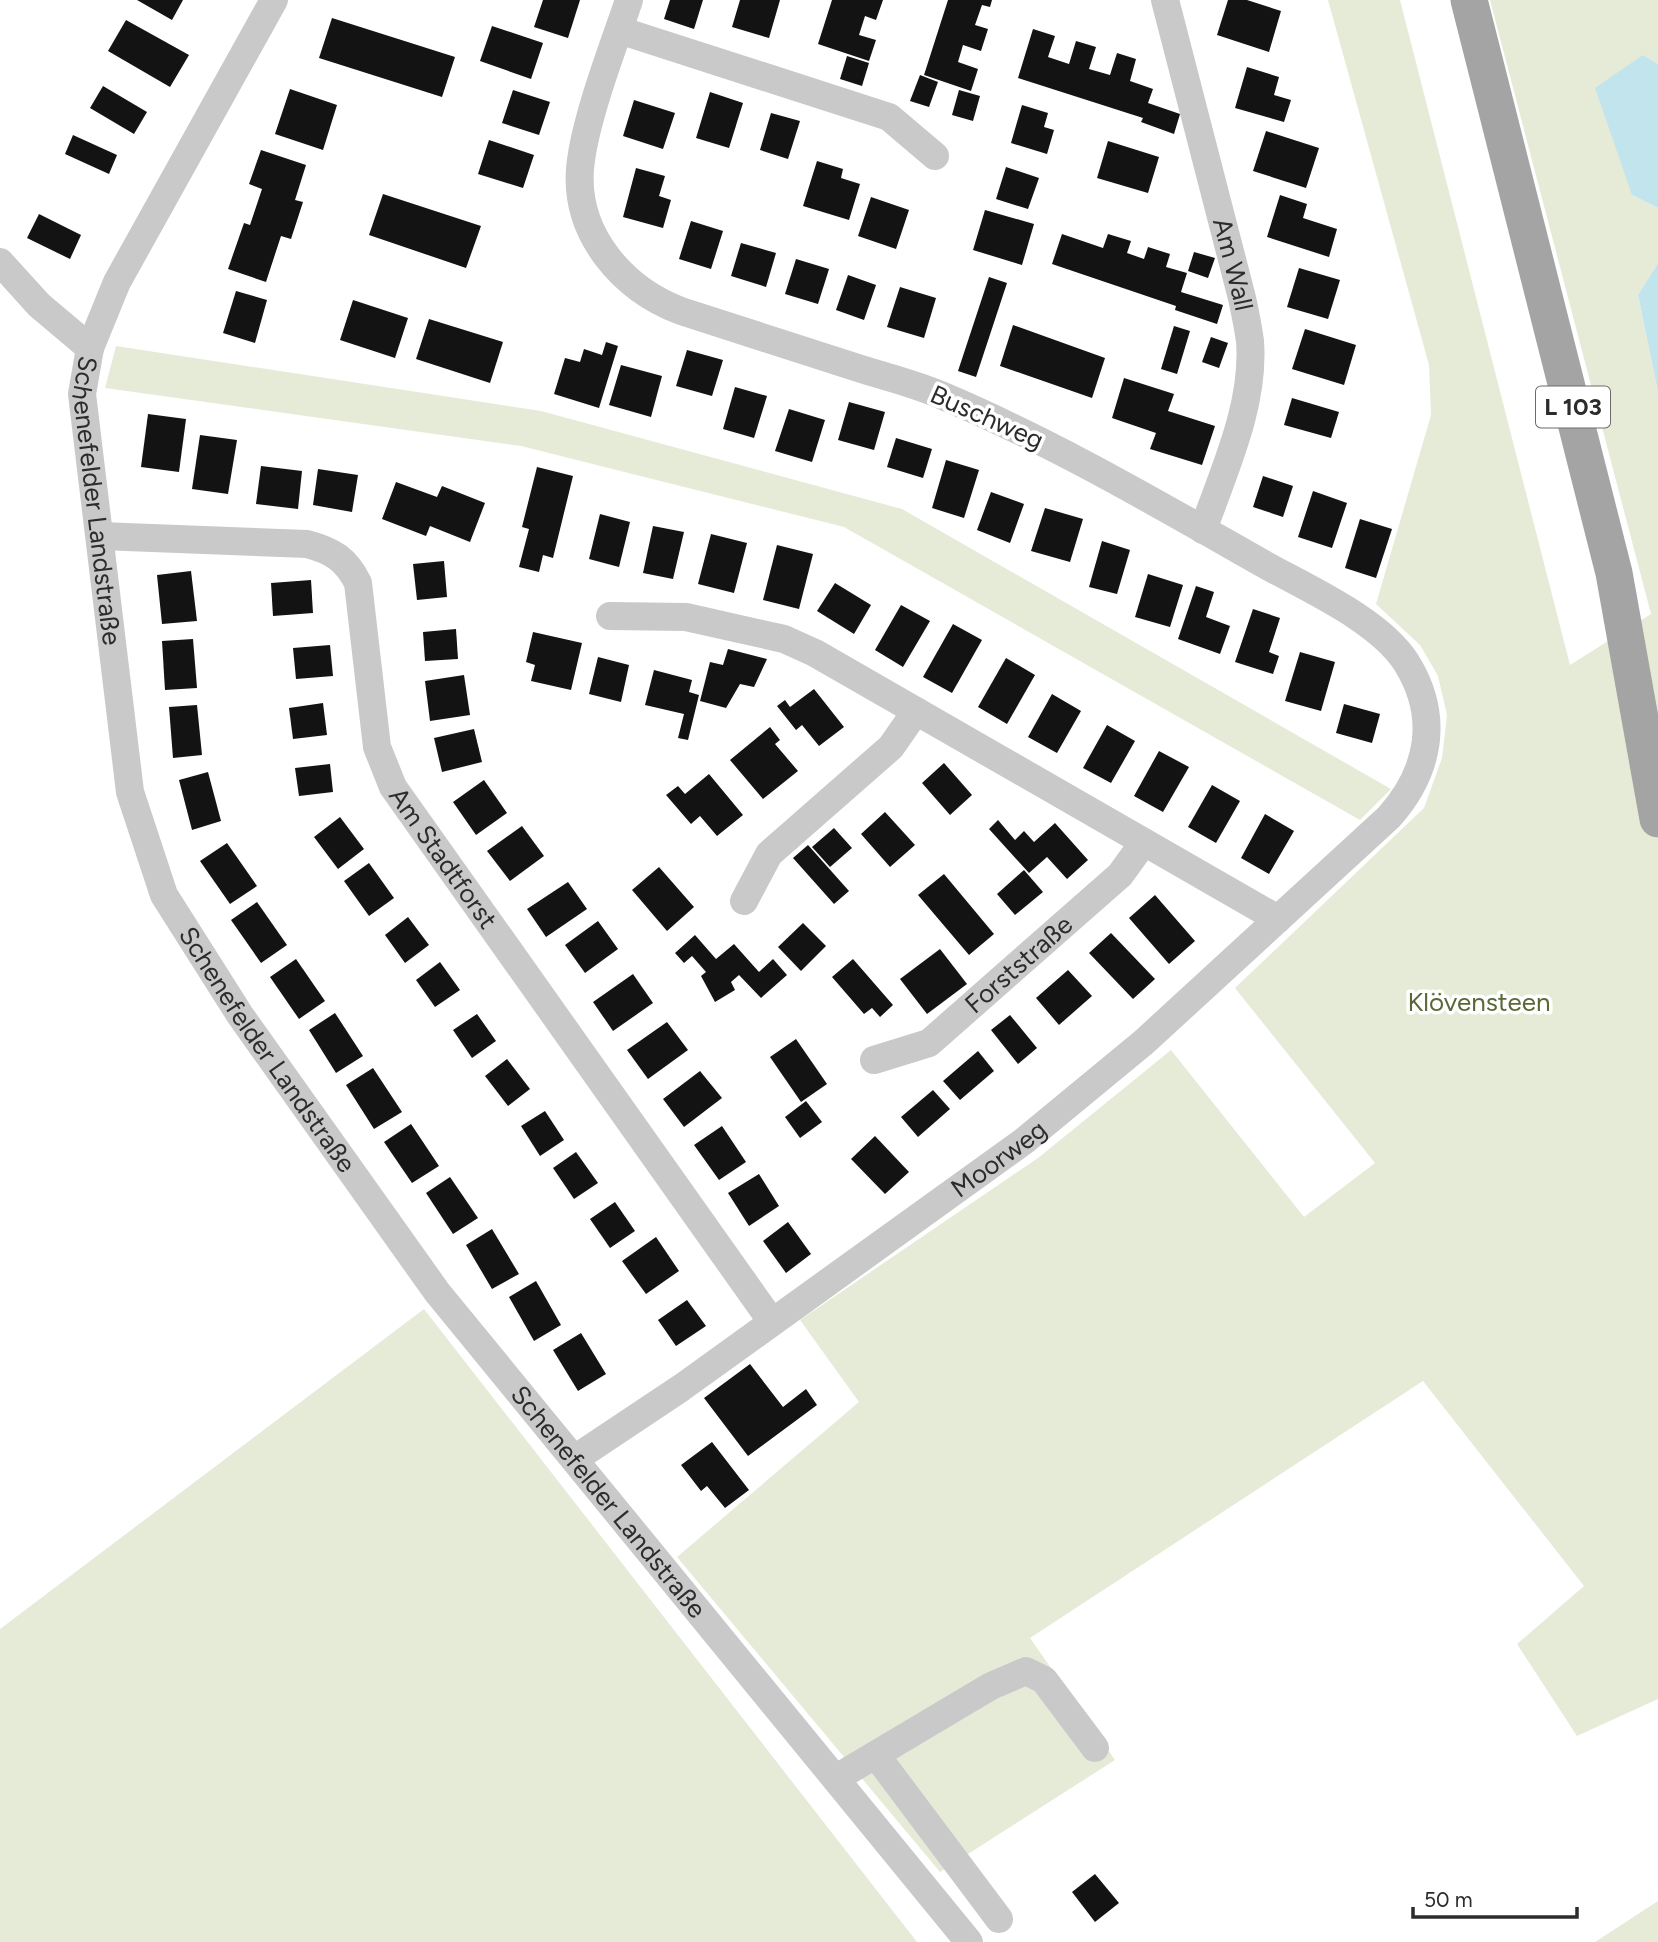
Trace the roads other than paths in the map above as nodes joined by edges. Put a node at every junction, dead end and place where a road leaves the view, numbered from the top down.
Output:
1 (274, 0) edge
2 (629, 0) edge
3 (1165, 0) edge
4 (1469, 0) edge
5 (619, 30) junction
6 (935, 156) dead end
7 (0, 262) edge
8 (90, 348) junction
9 (1203, 530) junction
10 (100, 536) junction
11 (610, 616) dead end
12 (916, 712) junction
13 (1389, 817) joint
14 (1658, 819) edge
15 (1144, 842) junction
16 (744, 901) dead end
17 (1278, 919) junction
18 (874, 1060) dead end
19 (772, 1322) junction
20 (576, 1458) junction
21 (1095, 1748) dead end
22 (876, 1755) junction
23 (838, 1777) junction
24 (999, 1919) dead end
25 (969, 1942) edge

1 - 8 street, Schenefelder Landstraße
2 - 5 street, Buschweg
3 - 9 street, Am Wall
4 - 14 main road, L 103
5 - 6 street
5 - 9 street, Buschweg
7 - 8 street
8 - 10 street, Schenefelder Landstraße
9 - 13 street, Buschweg
10 - 19 street, Am Stadtforst
10 - 20 street, Schenefelder Landstraße
11 - 12 street
12 - 15 street
12 - 16 street
13 - 17 street, Moorweg
15 - 17 street
15 - 18 street, Forststraße
17 - 19 street, Moorweg
19 - 20 street, Moorweg
20 - 23 street, Schenefelder Landstraße
21 - 22 street
22 - 23 street
22 - 24 street
23 - 25 street, Schenefelder Landstraße

